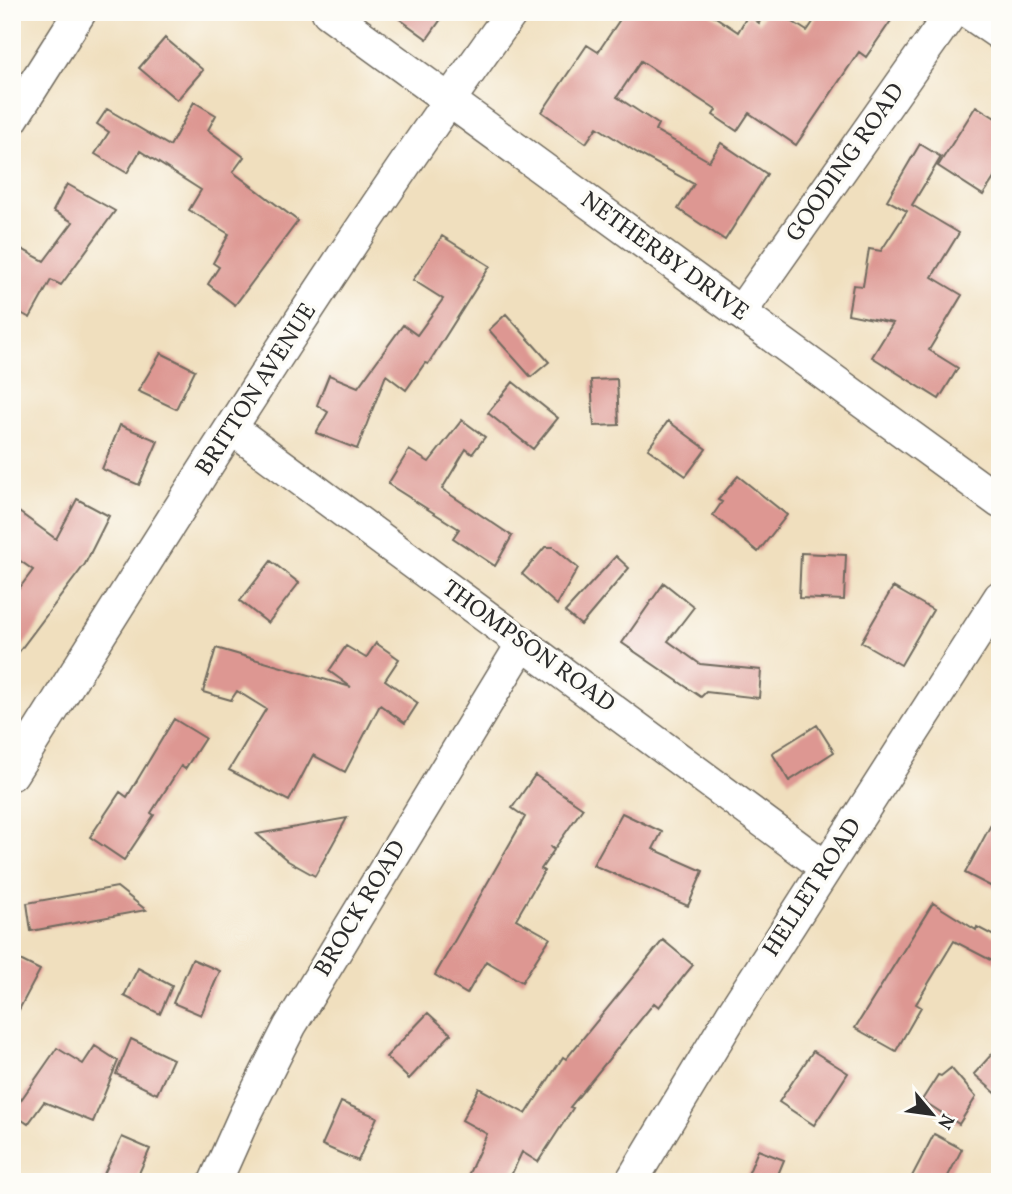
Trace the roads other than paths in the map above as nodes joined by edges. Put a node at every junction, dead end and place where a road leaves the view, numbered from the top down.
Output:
1 (80, 12) edge
2 (328, 12) edge
3 (512, 12) edge
4 (952, 12) edge
5 (968, 12) edge
6 (1000, 34) edge
7 (449, 100) junction
8 (12, 119) edge
9 (740, 313) junction
10 (230, 428) junction
11 (1000, 502) edge
12 (1000, 597) edge
13 (523, 643) junction
14 (12, 774) edge
15 (825, 867) junction
16 (215, 1182) edge
17 (631, 1182) edge

1 - 8 street
2 - 7 street, NETHERBY DRIVE
3 - 7 street, BRITTON AVENUE
4 - 9 street, GOODING ROAD
5 - 6 street
7 - 9 street, NETHERBY DRIVE
7 - 10 street, BRITTON AVENUE
9 - 11 street, NETHERBY DRIVE
10 - 13 street, THOMPSON ROAD
10 - 14 street, BRITTON AVENUE
12 - 15 street, HELLET ROAD
13 - 15 street, THOMPSON ROAD
13 - 16 street, BROCK ROAD
15 - 17 street, HELLET ROAD

